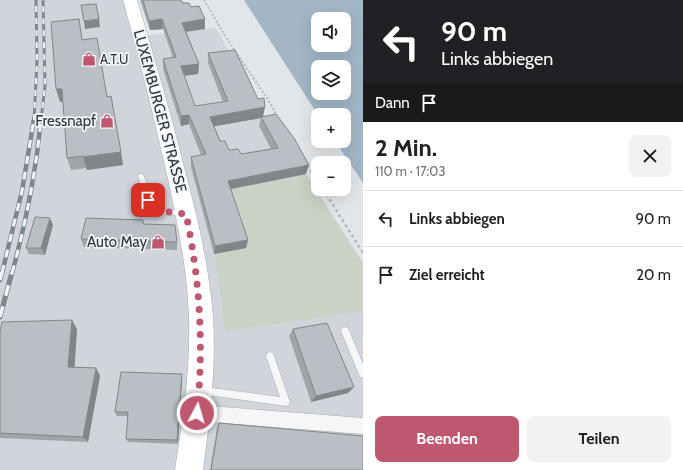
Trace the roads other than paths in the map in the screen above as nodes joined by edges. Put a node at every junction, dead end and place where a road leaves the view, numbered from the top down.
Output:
1 (130, 0) edge
2 (141, 176) dead end
3 (186, 214) junction
4 (345, 331) dead end
5 (270, 356) dead end
6 (363, 374) edge
7 (200, 390) junction
8 (197, 413) junction
9 (363, 426) edge
10 (189, 470) edge

1 - 3 main road, LUXEMBURGER STRASSE
2 - 3 lane
3 - 7 main road, LUXEMBURGER STRASSE
4 - 6 lane
5 - 7 lane
7 - 8 main road, LUXEMBURGER STRASSE
8 - 9 street
8 - 10 main road, LUXEMBURGER STRASSE

